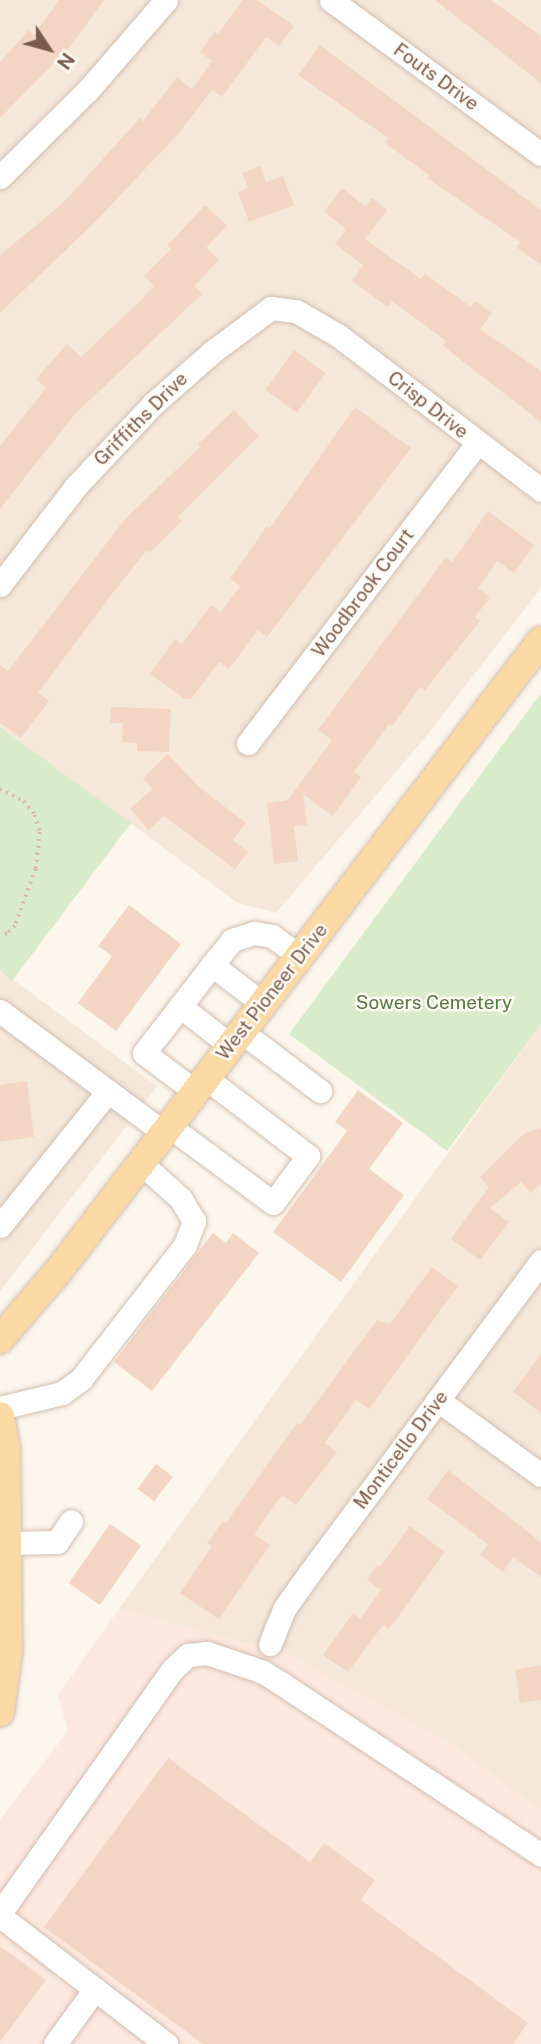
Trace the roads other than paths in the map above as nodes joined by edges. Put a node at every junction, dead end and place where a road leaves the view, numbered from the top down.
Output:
1 (166, 0) edge
2 (331, 0) edge
3 (541, 154) edge
4 (0, 177) edge
5 (315, 321) joint
6 (477, 444) junction
7 (541, 490) edge
8 (4, 573) edge
9 (541, 642) edge
10 (248, 743) dead end
11 (300, 956) junction
12 (212, 965) junction
13 (263, 1004) junction
14 (180, 1006) junction
15 (0, 1011) edge
16 (236, 1039) junction
17 (201, 1085) junction
18 (108, 1091) junction
19 (320, 1091) dead end
20 (166, 1130) junction
21 (141, 1163) junction
22 (0, 1226) edge
23 (541, 1261) edge
24 (0, 1339) edge
25 (438, 1400) junction
26 (0, 1408) edge
27 (0, 1416) edge
28 (541, 1475) edge
29 (71, 1521) dead end
30 (7, 1543) junction
31 (270, 1644) dead end
32 (0, 1712) edge
33 (541, 1855) edge
34 (0, 1915) edge
35 (95, 1989) junction
36 (55, 2044) edge
37 (166, 2044) edge

1 - 4 street
2 - 3 street, Fouts Drive
5 - 6 street, Crisp Drive
5 - 8 street, Griffiths Drive
6 - 7 street, Crisp Drive
6 - 10 street, Woodbrook Court
9 - 11 main road, West Pioneer Drive
11 - 12 street
11 - 13 main road, West Pioneer Drive
12 - 13 street
12 - 14 street
13 - 16 main road, West Pioneer Drive
14 - 16 street
14 - 17 street
15 - 18 street
16 - 17 main road, West Pioneer Drive
16 - 19 street
17 - 20 main road, West Pioneer Drive
17 - 20 street
18 - 20 street
18 - 22 street
20 - 21 main road, West Pioneer Drive
21 - 24 main road, West Pioneer Drive
21 - 26 street
23 - 25 street, Monticello Drive
25 - 28 street
25 - 31 street, Monticello Drive
27 - 30 main road
29 - 30 street
30 - 32 main road
33 - 34 street
34 - 35 street
35 - 36 street
35 - 37 street

